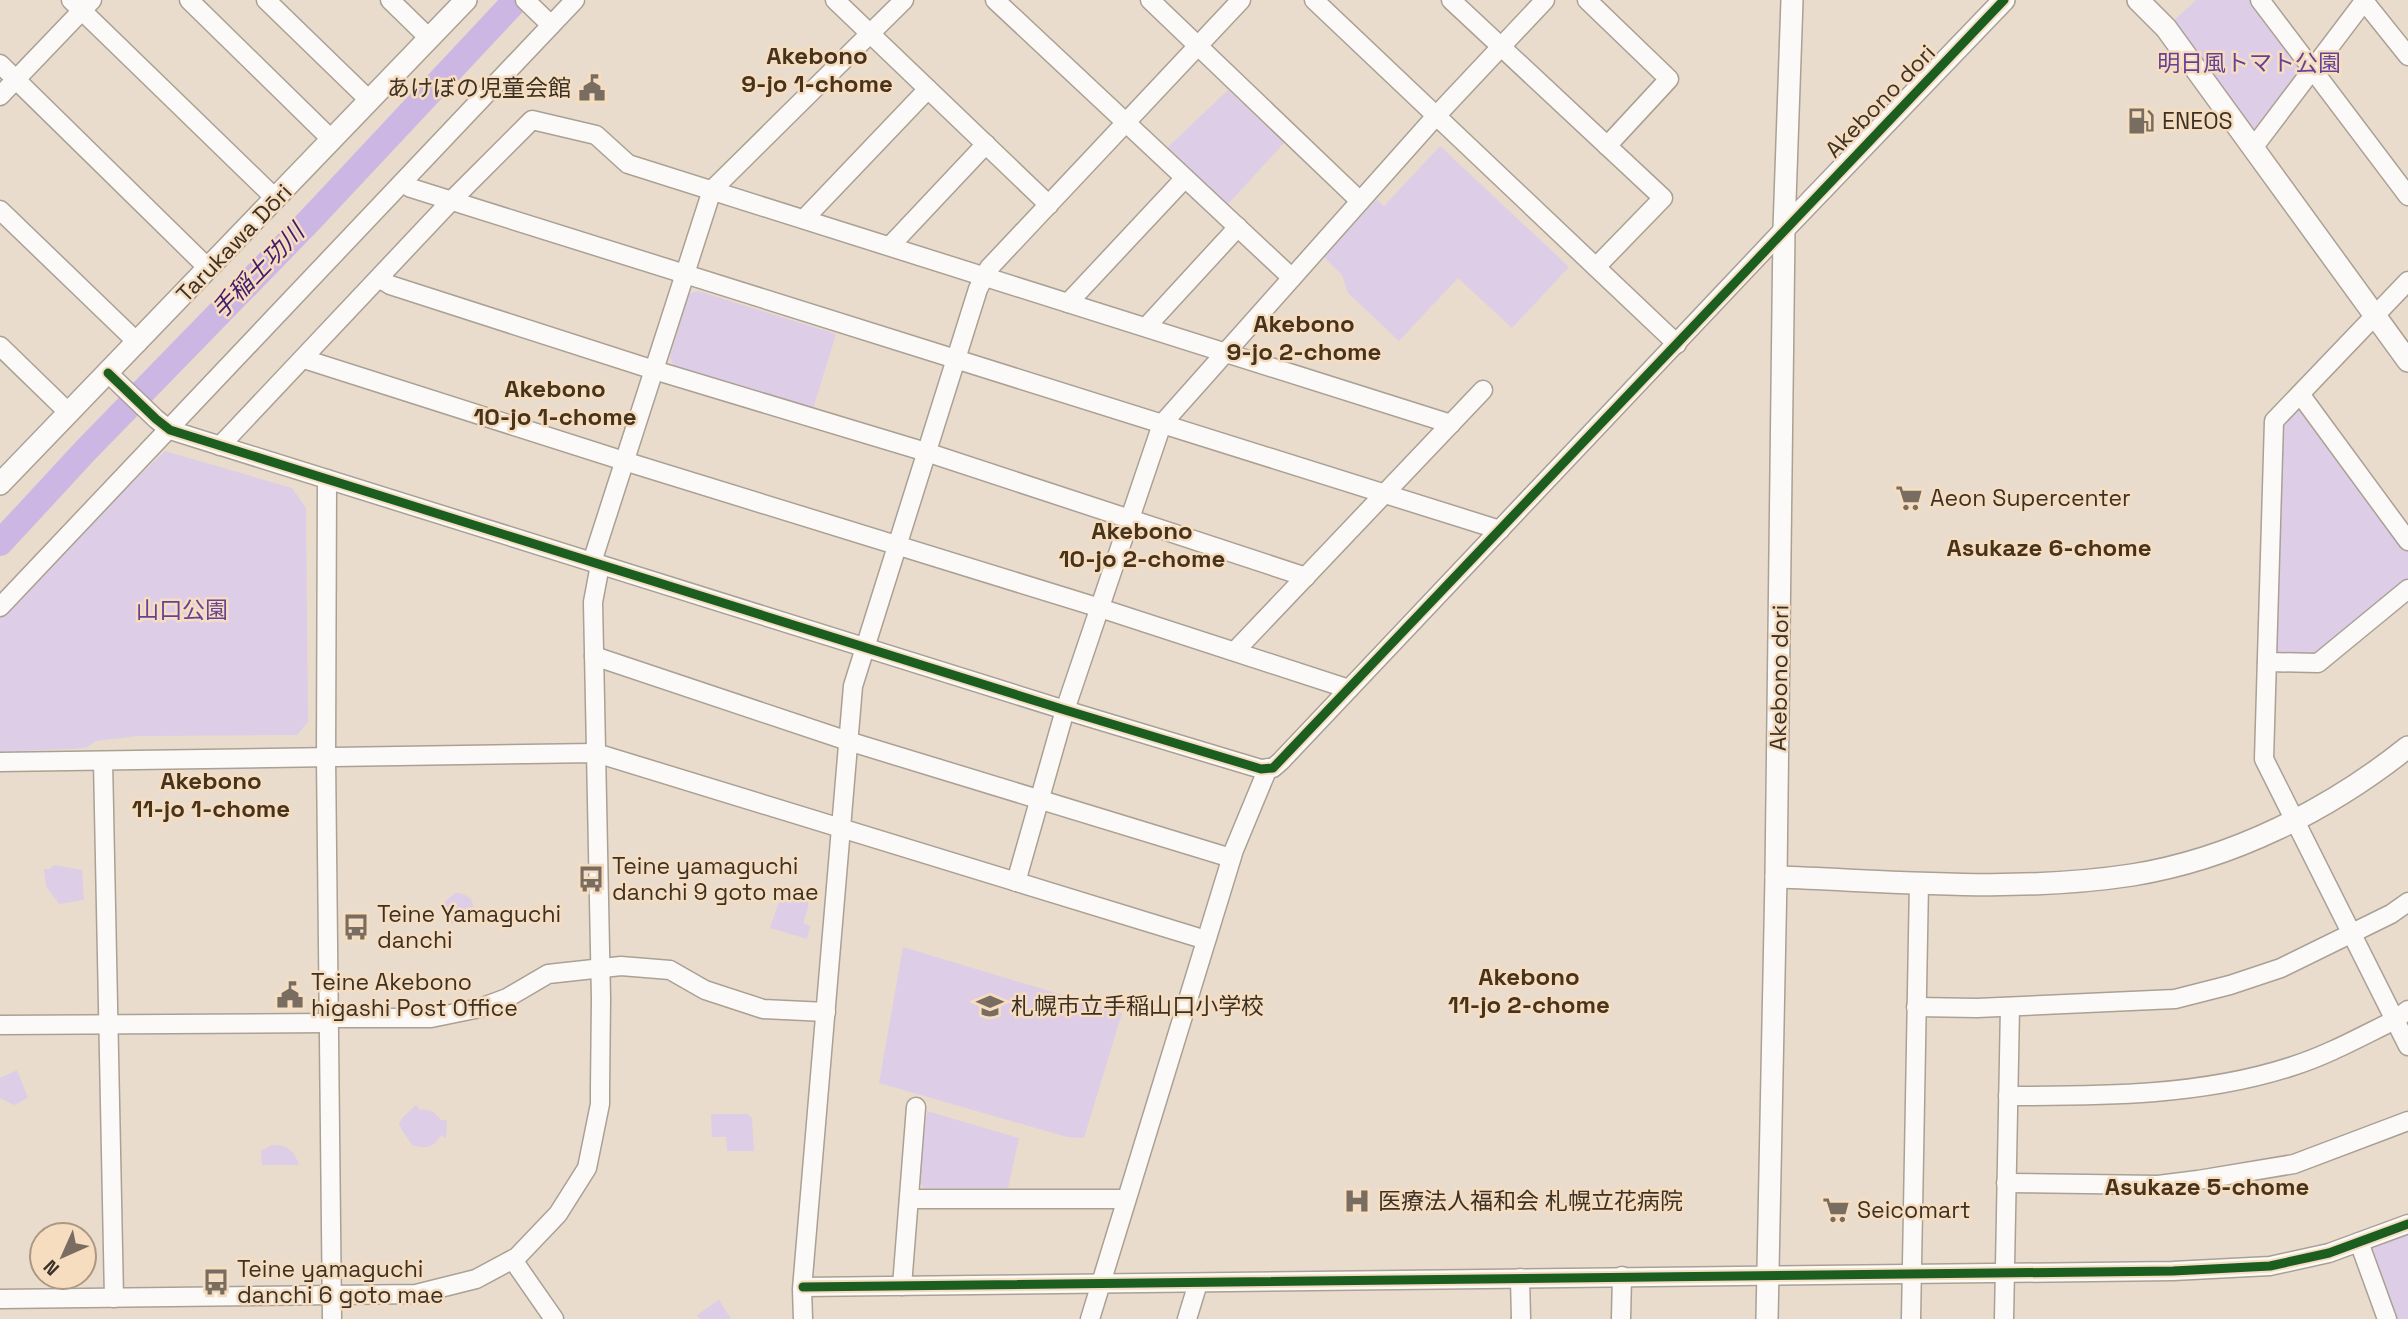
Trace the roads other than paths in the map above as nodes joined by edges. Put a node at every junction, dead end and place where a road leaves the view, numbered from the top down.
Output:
1 (189, 0) edge
2 (266, 0) edge
3 (390, 0) edge
4 (466, 0) edge
5 (575, 0) edge
6 (835, 0) edge
7 (904, 0) edge
8 (995, 0) edge
9 (1150, 0) edge
10 (1241, 0) edge
11 (1314, 0) edge
12 (1451, 0) edge
13 (1545, 0) edge
14 (1587, 0) edge
15 (1792, 0) edge
16 (2004, 0) edge
17 (2138, 0) edge
18 (2260, 0) edge
19 (2365, 0) edge
20 (82, 4) edge
21 (531, 6) edge
22 (551, 25) junction
23 (870, 33) junction
24 (428, 37) junction
25 (1198, 46) junction
26 (1501, 47) junction
27 (2408, 56) edge
28 (0, 64) edge
29 (2312, 70) junction
30 (16, 79) junction
31 (928, 89) junction
32 (0, 96) edge
33 (369, 100) junction
34 (1436, 116) junction
35 (1126, 122) junction
36 (332, 140) junction
37 (986, 144) junction
38 (1607, 146) junction
39 (2253, 148) junction
40 (1185, 178) junction
41 (403, 183) junction
42 (712, 190) junction
43 (2408, 197) edge
44 (276, 199) junction
45 (451, 201) junction
46 (1360, 201) junction
47 (1049, 205) junction
48 (0, 210) edge
49 (804, 219) junction
50 (1238, 227) junction
51 (1784, 229) junction
52 (890, 246) junction
53 (1596, 267) junction
54 (208, 268) junction
55 (684, 275) junction
56 (985, 276) junction
57 (379, 278) junction
58 (1292, 278) junction
59 (2408, 281) edge
60 (1068, 303) junction
61 (2375, 316) junction
62 (1147, 326) junction
63 (138, 343) junction
64 (1677, 344) junction
65 (0, 346) edge
66 (1225, 353) junction
67 (304, 359) junction
68 (956, 359) junction
69 (2408, 361) edge
70 (654, 370) junction
71 (114, 379) junction
72 (1483, 390) dead end
73 (2300, 394) junction
74 (69, 413) junction
75 (163, 424) junction
76 (1162, 424) junction
77 (1451, 424) junction
78 (220, 446) junction
79 (926, 452) junction
80 (624, 461) junction
81 (2, 477) edge
82 (327, 479) junction
83 (1385, 494) junction
84 (1130, 519) junction
85 (1500, 530) junction
86 (2408, 541) edge
87 (897, 545) junction
88 (596, 564) junction
89 (1306, 577) junction
90 (2408, 589) edge
91 (0, 607) edge
92 (1100, 608) junction
93 (864, 648) junction
94 (1235, 651) junction
95 (594, 656) junction
96 (2267, 662) junction
97 (1349, 689) junction
98 (1065, 710) junction
99 (848, 741) junction
100 (2408, 747) edge
101 (596, 753) junction
102 (326, 757) junction
103 (103, 761) junction
104 (0, 762) edge
105 (1268, 768) junction
106 (1040, 800) junction
107 (2296, 820) junction
108 (841, 828) junction
109 (1231, 858) junction
110 (1776, 877) junction
111 (1016, 882) junction
112 (1919, 882) junction
113 (2408, 902) edge
114 (2352, 934) junction
115 (1206, 940) junction
116 (600, 968) junction
117 (1916, 1007) junction
118 (2010, 1007) junction
119 (825, 1012) junction
120 (2401, 1015) edge
121 (329, 1020) junction
122 (108, 1024) junction
123 (0, 1025) edge
124 (2408, 1046) edge
125 (2008, 1096) junction
126 (916, 1107) dead end
127 (2408, 1121) edge
128 (2006, 1183) junction
129 (909, 1199) junction
130 (1126, 1199) junction
131 (2408, 1224) edge
132 (2359, 1242) junction
133 (513, 1259) junction
134 (2004, 1272) junction
135 (1912, 1273) junction
136 (1768, 1274) junction
137 (1622, 1276) junction
138 (1520, 1278) junction
139 (1198, 1283) junction
140 (1100, 1284) junction
141 (902, 1286) junction
142 (803, 1287) junction
143 (332, 1295) junction
144 (114, 1297) junction
145 (0, 1299) edge
146 (332, 1319) edge
147 (554, 1319) edge
148 (803, 1319) edge
149 (1090, 1319) edge
150 (1187, 1319) edge
151 (1521, 1319) edge
152 (1621, 1319) edge
153 (1767, 1319) edge
154 (1910, 1319) edge
155 (2004, 1319) edge
156 (2387, 1319) edge

1 - 36 street
2 - 33 street
3 - 24 street
4 - 24 street, Tarukawa Dōri
5 - 22 street
6 - 23 street
7 - 23 street
8 - 35 street
9 - 25 street
10 - 25 street
11 - 34 street
12 - 26 street
13 - 26 street
14 - 38 street
15 - 51 street
16 - 51 street, Akebono dori
17 - 39 street
18 - 29 street
19 - 27 street
19 - 29 street
20 - 30 street
20 - 44 street
21 - 22 street
22 - 41 street
23 - 31 street
23 - 42 street
24 - 33 street, Tarukawa Dōri
25 - 35 street
25 - 46 street
26 - 34 street
26 - 38 street
28 - 30 street
29 - 39 street
29 - 43 street
30 - 32 street
30 - 54 street
31 - 37 street
31 - 49 street
33 - 36 street, Tarukawa Dōri
34 - 46 street
34 - 53 street
35 - 40 street
35 - 47 street
36 - 44 street, Tarukawa Dōri
37 - 47 street
37 - 52 street
38 - 53 street
39 - 61 street
40 - 50 street
40 - 60 street
41 - 45 street
41 - 75 street
42 - 45 street
42 - 49 street
42 - 55 street
44 - 54 street, Tarukawa Dōri
45 - 55 street
45 - 57 street
46 - 58 street
47 - 56 street
48 - 63 street
49 - 52 street
50 - 58 street
50 - 62 street
51 - 64 street
51 - 110 street, Akebono dori
52 - 56 street
53 - 64 street
54 - 63 street, Tarukawa Dōri
55 - 68 street
55 - 70 street
56 - 60 street
56 - 68 street
57 - 67 street
57 - 70 street
58 - 66 street
59 - 61 street
60 - 62 street
61 - 69 street
61 - 73 street
62 - 66 street
63 - 71 street, Tarukawa Dōri
64 - 85 street
65 - 74 street
66 - 76 street
66 - 77 street
67 - 78 street
67 - 80 street
68 - 76 street
68 - 79 street
70 - 79 street
70 - 80 street
71 - 74 street, Tarukawa Dōri
71 - 75 street
72 - 77 street
73 - 86 street
73 - 96 street
74 - 81 street, Tarukawa Dōri
75 - 78 street
75 - 91 street
76 - 83 street
76 - 84 street
77 - 83 street
78 - 82 street
79 - 84 street
79 - 87 street
80 - 87 street
80 - 88 street
82 - 88 street
82 - 102 street
83 - 85 street
83 - 89 street
84 - 89 street
84 - 92 street
85 - 97 street
87 - 92 street
87 - 93 street
88 - 93 street
88 - 95 street
89 - 94 street
90 - 96 street
92 - 94 street
92 - 98 street
93 - 98 street
93 - 99 street
94 - 97 street
95 - 99 street
95 - 101 street
96 - 107 street
97 - 105 street
98 - 105 street
98 - 106 street
99 - 106 street
99 - 108 street
100 - 107 street
101 - 102 street
101 - 108 street
101 - 116 street
102 - 103 street
102 - 121 street
103 - 104 street
103 - 122 street
105 - 109 street
106 - 109 street
106 - 111 street
107 - 112 street
107 - 114 street
108 - 111 street
108 - 119 street
109 - 115 street
110 - 112 street
110 - 136 street, Akebono dori
111 - 115 street
112 - 117 street
113 - 114 street
114 - 118 street
114 - 120 street
115 - 130 street
116 - 119 street
116 - 121 street
116 - 133 street
117 - 118 street
117 - 135 street
118 - 125 street
119 - 142 street
120 - 124 street
120 - 125 street
121 - 122 street
121 - 143 street
122 - 123 street
122 - 144 street
125 - 128 street
126 - 129 street
127 - 128 street
128 - 134 street
129 - 130 street
129 - 141 street
130 - 140 street
131 - 132 street
132 - 134 street
132 - 156 street
133 - 143 street
133 - 147 street
134 - 135 street
134 - 155 street
135 - 136 street
135 - 154 street
136 - 137 street
136 - 153 street, Akebono dori
137 - 138 street
137 - 152 street
138 - 139 street
138 - 151 street
139 - 140 street
139 - 150 street
140 - 141 street
140 - 149 street
141 - 142 street
142 - 148 street
143 - 144 street
143 - 146 street
144 - 145 street

